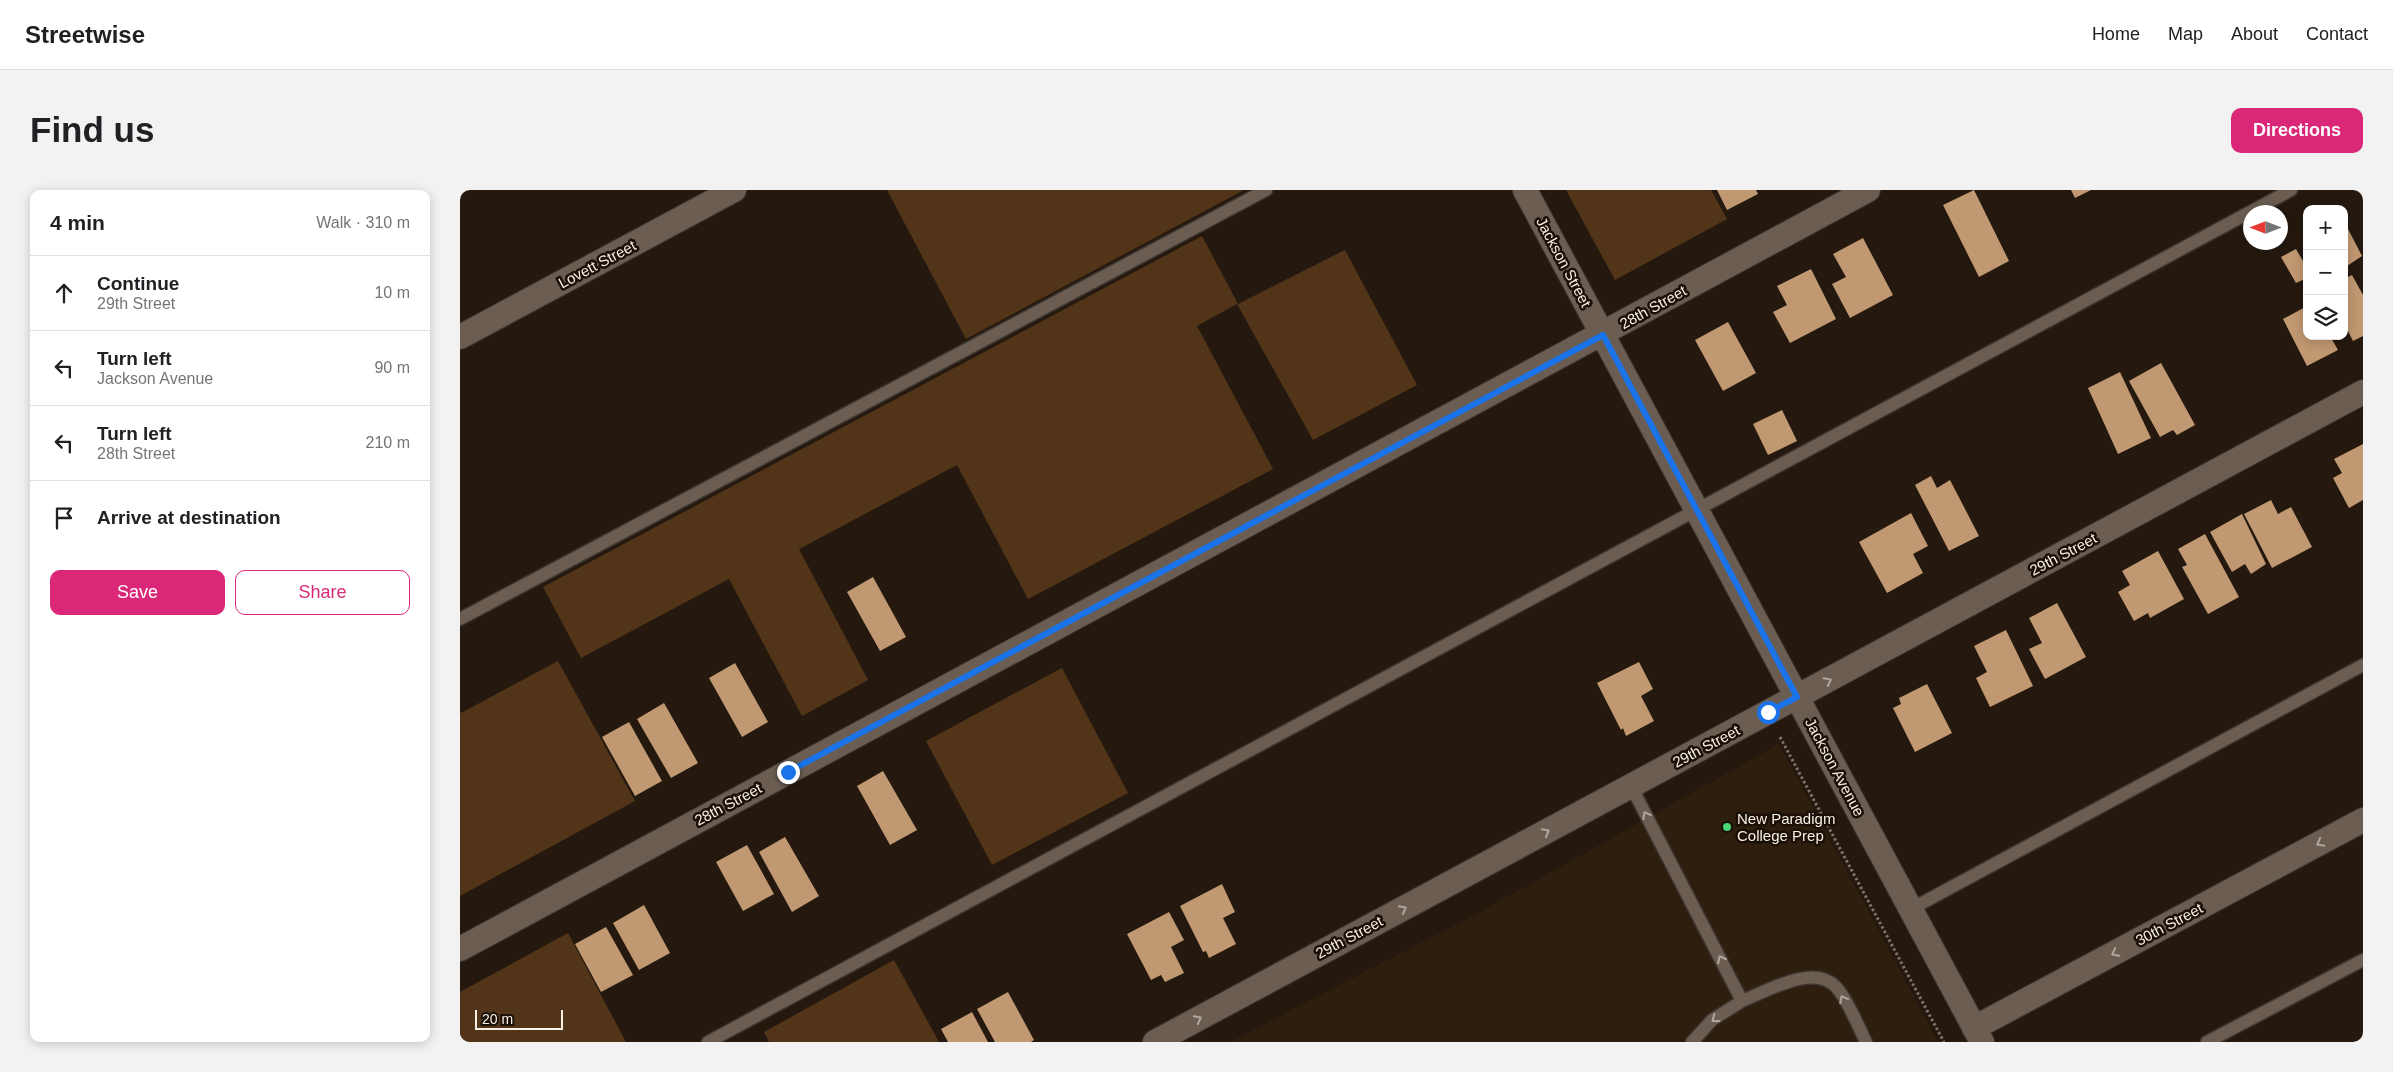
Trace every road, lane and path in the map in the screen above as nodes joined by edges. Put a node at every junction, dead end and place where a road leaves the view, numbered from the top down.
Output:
1 (734, 190) edge
2 (1266, 190) edge
3 (1525, 190) edge
4 (1868, 190) edge
5 (2291, 190) edge
6 (1603, 335) junction
7 (460, 337) edge
8 (2363, 392) edge
9 (1698, 511) junction
10 (460, 619) edge
11 (2363, 665) edge
12 (1797, 697) junction
13 (1780, 737) dead end
14 (1631, 786) junction
15 (2363, 820) edge
16 (1911, 909) junction
17 (460, 949) edge
18 (2363, 960) edge
19 (1742, 1001) junction
20 (1978, 1035) edge
21 (708, 1042) edge
22 (1155, 1042) edge
23 (1692, 1042) edge
24 (1866, 1042) edge
25 (1944, 1042) edge
26 (2207, 1042) edge

1 - 7 street, Lovett Street
2 - 10 lane
3 - 6 street, Jackson Street
4 - 6 street, 28th Street
5 - 9 lane
6 - 9 street, Jackson Avenue
6 - 17 street, 28th Street
12 -> 8 street, 29th Street
9 - 12 street, Jackson Avenue
9 - 21 lane
11 - 16 lane
12 - 14 street, 29th Street
12 - 16 street, Jackson Avenue
13 - 25 path
19 -> 14 lane
22 -> 14 street, 29th Street
15 -> 20 street, 30th Street
16 - 20 street, Jackson Avenue
18 - 26 lane
19 -> 23 lane
24 -> 19 lane

